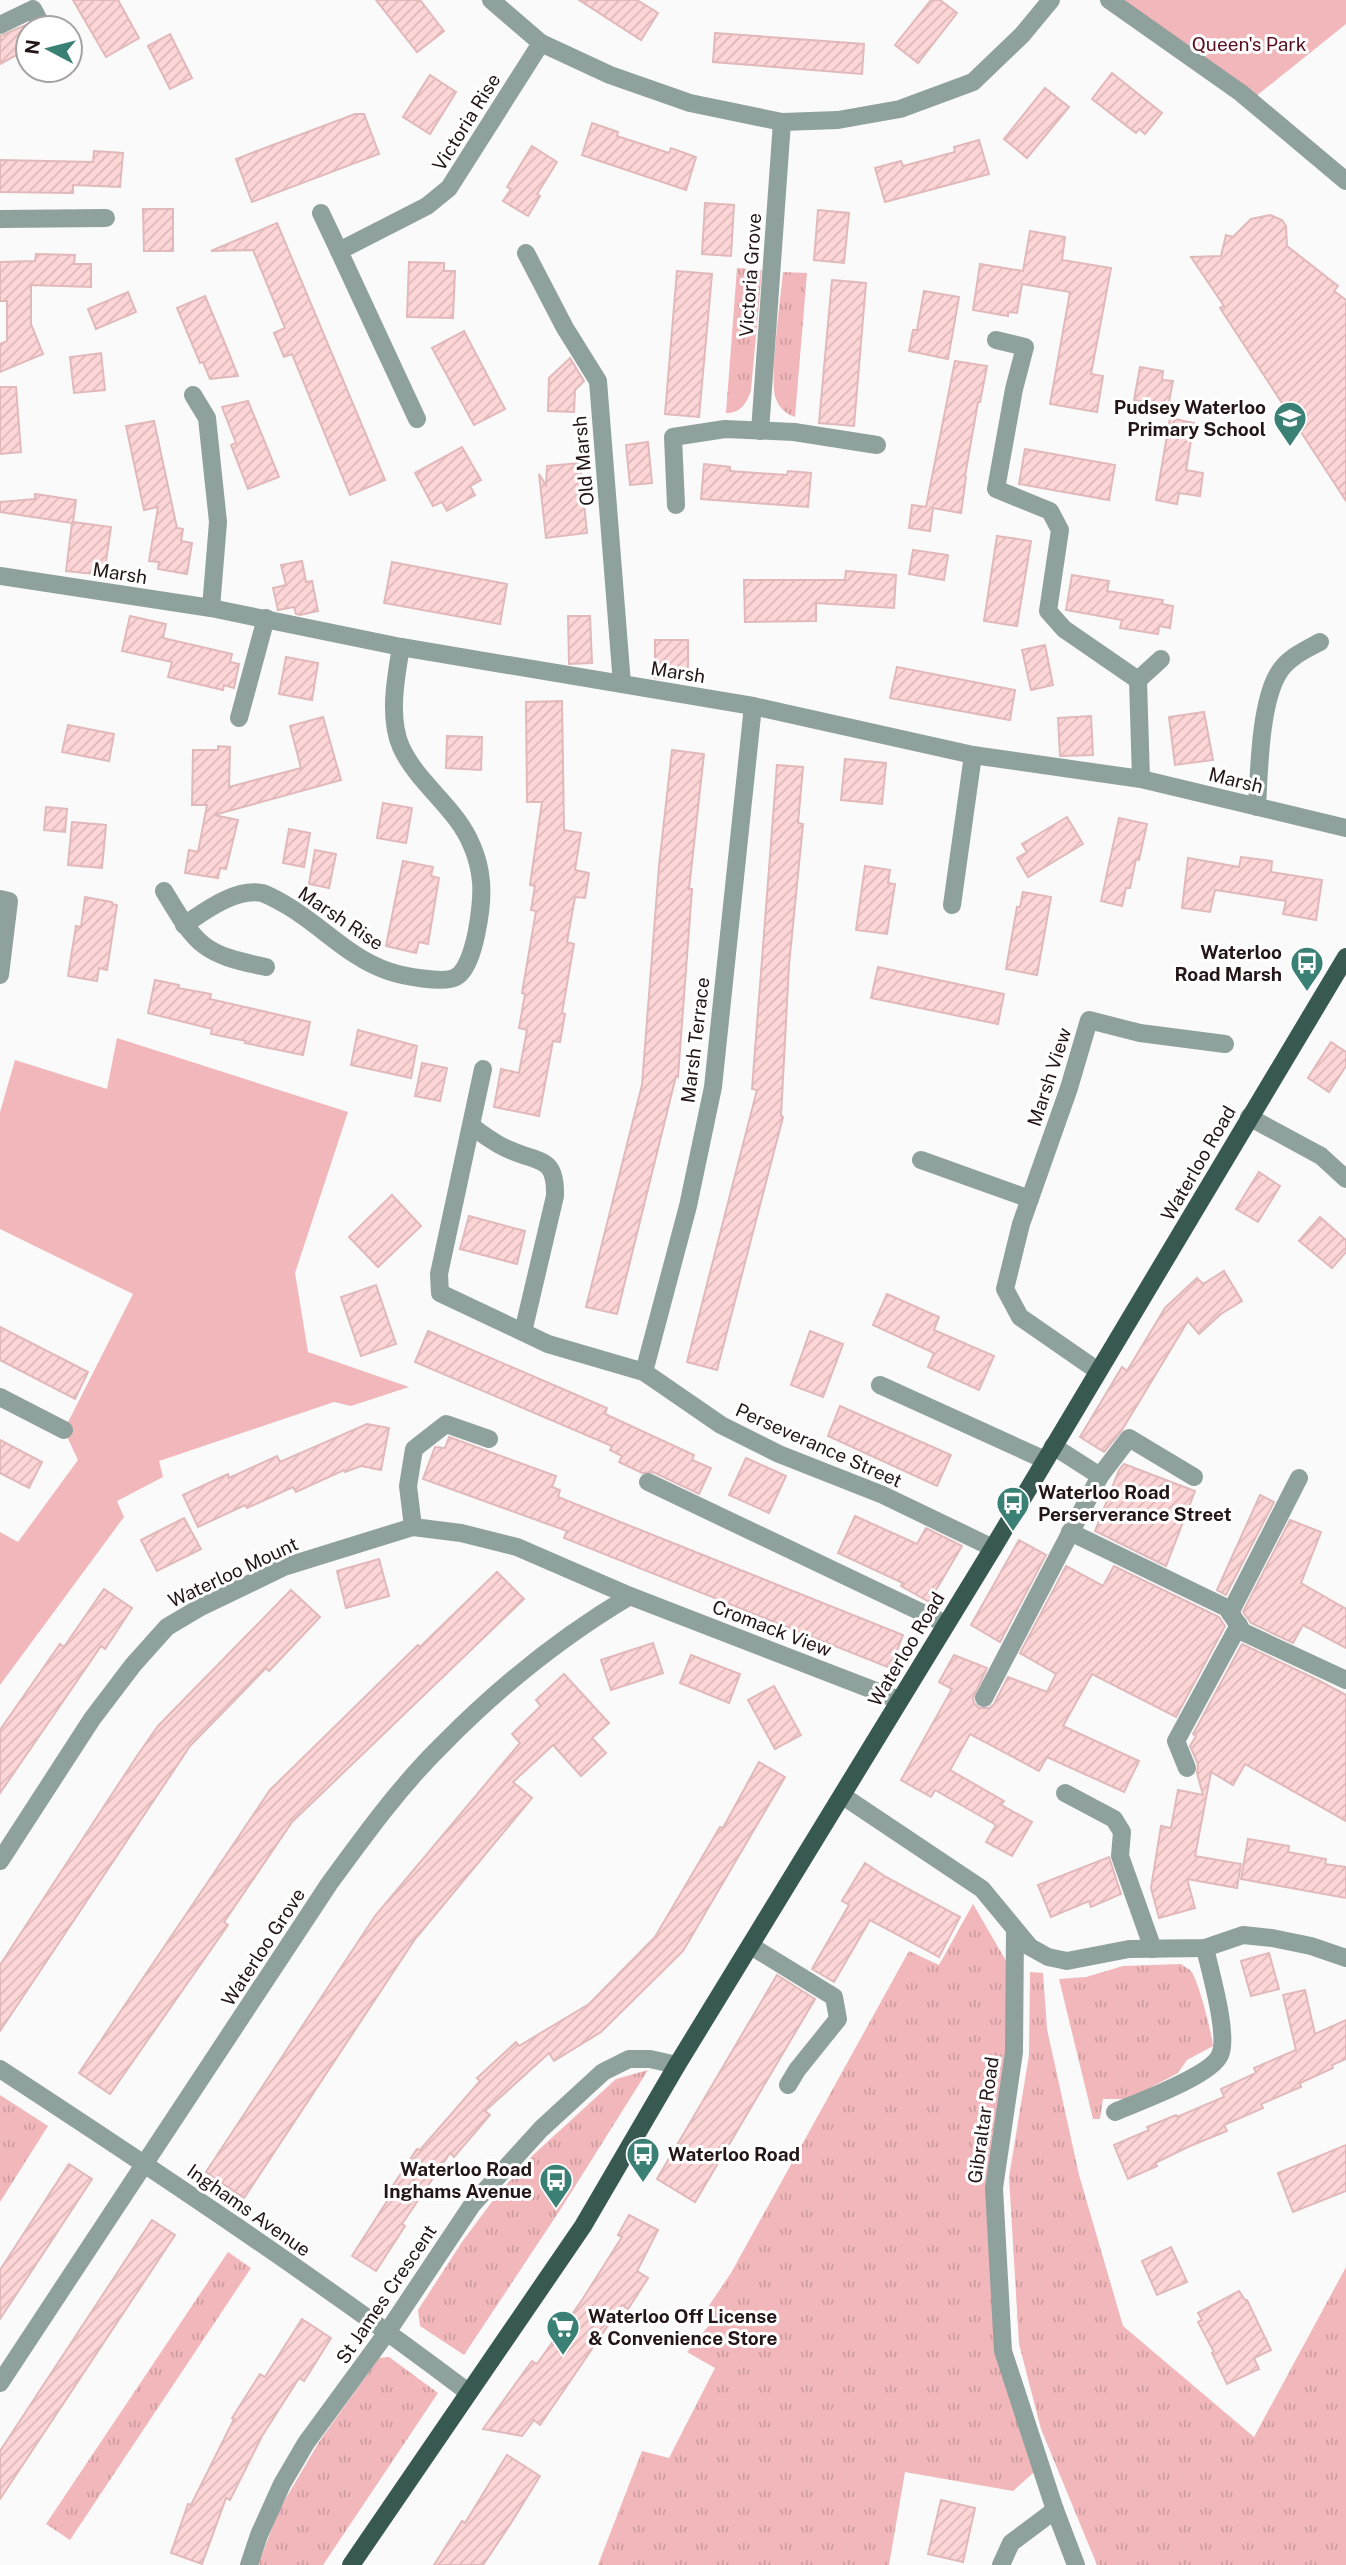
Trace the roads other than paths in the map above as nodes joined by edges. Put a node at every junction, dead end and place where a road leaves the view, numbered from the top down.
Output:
1 (491, 0) edge
2 (1051, 0) edge
3 (1109, 0) edge
4 (541, 43) junction
5 (782, 122) junction
6 (1346, 181) edge
7 (321, 213) dead end
8 (106, 218) dead end
9 (0, 219) edge
10 (339, 251) junction
11 (526, 253) dead end
12 (996, 340) dead end
13 (193, 395) dead end
14 (417, 419) dead end
15 (760, 431) junction
16 (877, 444) dead end
17 (676, 505) dead end
18 (0, 576) edge
19 (211, 608) junction
20 (266, 618) junction
21 (1321, 642) dead end
22 (401, 647) junction
23 (1161, 659) dead end
24 (1138, 680) junction
25 (622, 684) junction
26 (753, 706) junction
27 (239, 718) dead end
28 (973, 755) junction
29 (1141, 779) junction
30 (1257, 807) junction
31 (1346, 828) edge
32 (164, 891) dead end
33 (0, 899) edge
34 (952, 905) dead end
35 (184, 925) junction
36 (1346, 957) edge
37 (266, 967) dead end
38 (0, 975) edge
39 (1225, 1044) dead end
40 (483, 1069) dead end
41 (1249, 1117) junction
42 (471, 1126) junction
43 (921, 1160) dead end
44 (1346, 1179) edge
45 (1030, 1199) junction
46 (523, 1332) junction
47 (1098, 1371) junction
48 (644, 1373) junction
49 (880, 1385) dead end
50 (0, 1397) edge
51 (64, 1430) dead end
52 (489, 1439) dead end
53 (1049, 1453) junction
54 (1100, 1476) junction
55 (1194, 1477) dead end
56 (1299, 1478) dead end
57 (648, 1482) dead end
58 (413, 1527) junction
59 (1070, 1532) junction
60 (993, 1548) junction
61 (630, 1596) junction
62 (1235, 1619) junction
63 (946, 1624) junction
64 (1346, 1680) edge
65 (984, 1698) dead end
66 (900, 1700) junction
67 (1187, 1768) dead end
68 (1065, 1793) dead end
69 (843, 1796) junction
70 (0, 1861) edge
71 (1015, 1930) junction
72 (751, 1945) junction
73 (1205, 1948) junction
74 (1153, 1949) junction
75 (1346, 1958) edge
76 (677, 2065) junction
77 (0, 2070) edge
78 (788, 2085) dead end
79 (1115, 2112) dead end
80 (146, 2164) junction
81 (388, 2331) junction
82 (0, 2383) edge
83 (468, 2392) junction
84 (1055, 2510) junction
85 (249, 2565) edge
86 (351, 2565) edge
87 (1001, 2565) edge
88 (1076, 2565) edge

1 - 4 street
2 - 5 street
3 - 6 street
4 - 5 street
4 - 10 street, Victoria Rise
5 - 15 street, Victoria Grove
7 - 10 street
8 - 9 street
10 - 14 street
11 - 25 street, Old Marsh
12 - 24 street
13 - 19 street
15 - 16 street
15 - 17 street
18 - 19 street, Marsh
19 - 20 street, Marsh
20 - 22 street, Marsh
20 - 27 street
21 - 30 street
22 - 25 street, Marsh
22 - 35 street, Marsh Rise
23 - 24 street
24 - 29 street
25 - 26 street, Marsh
26 - 28 street, Marsh
26 - 48 street, Marsh Terrace
28 - 29 street, Marsh
28 - 34 street
29 - 30 street, Marsh
30 - 31 street, Marsh
32 - 35 street
33 - 38 street
35 - 37 street
36 - 41 main road, Waterloo Road
39 - 45 street, Marsh View
40 - 42 street
41 - 44 street
41 - 47 main road, Waterloo Road
42 - 46 street
42 - 46 street, Perseverance Street
43 - 45 street
45 - 47 street, Marsh View
46 - 48 street, Perseverance Street
47 - 53 main road, Waterloo Road
48 - 60 street, Perseverance Street
49 - 53 street
50 - 51 street
52 - 58 street
53 - 54 street
53 - 60 main road, Waterloo Road
54 - 55 street
54 - 59 street
56 - 62 street
57 - 63 street
58 - 61 street, Waterloo Mount
58 - 70 street, Waterloo Mount
59 - 62 street
59 - 65 street
60 - 63 main road, Waterloo Road
61 - 66 street, Cromack View
61 - 80 street, Waterloo Grove
62 - 64 street
62 - 67 street
63 - 66 main road, Waterloo Road
66 - 69 main road, Waterloo Road
68 - 74 street
69 - 71 street
69 - 72 main road, Waterloo Road
71 - 74 street
71 - 84 street, Gibraltar Road
72 - 76 main road, Waterloo Road
72 - 78 street
73 - 74 street
73 - 75 street
73 - 79 street
76 - 81 street, St James Crescent
76 - 83 main road, Waterloo Road
77 - 80 street, Inghams Avenue
80 - 81 street, Inghams Avenue
80 - 82 street, Waterloo Grove
81 - 83 street, Inghams Avenue
81 - 85 street, St James Crescent
83 - 86 main road, Waterloo Road
84 - 87 street
84 - 88 street, Gibraltar Road

